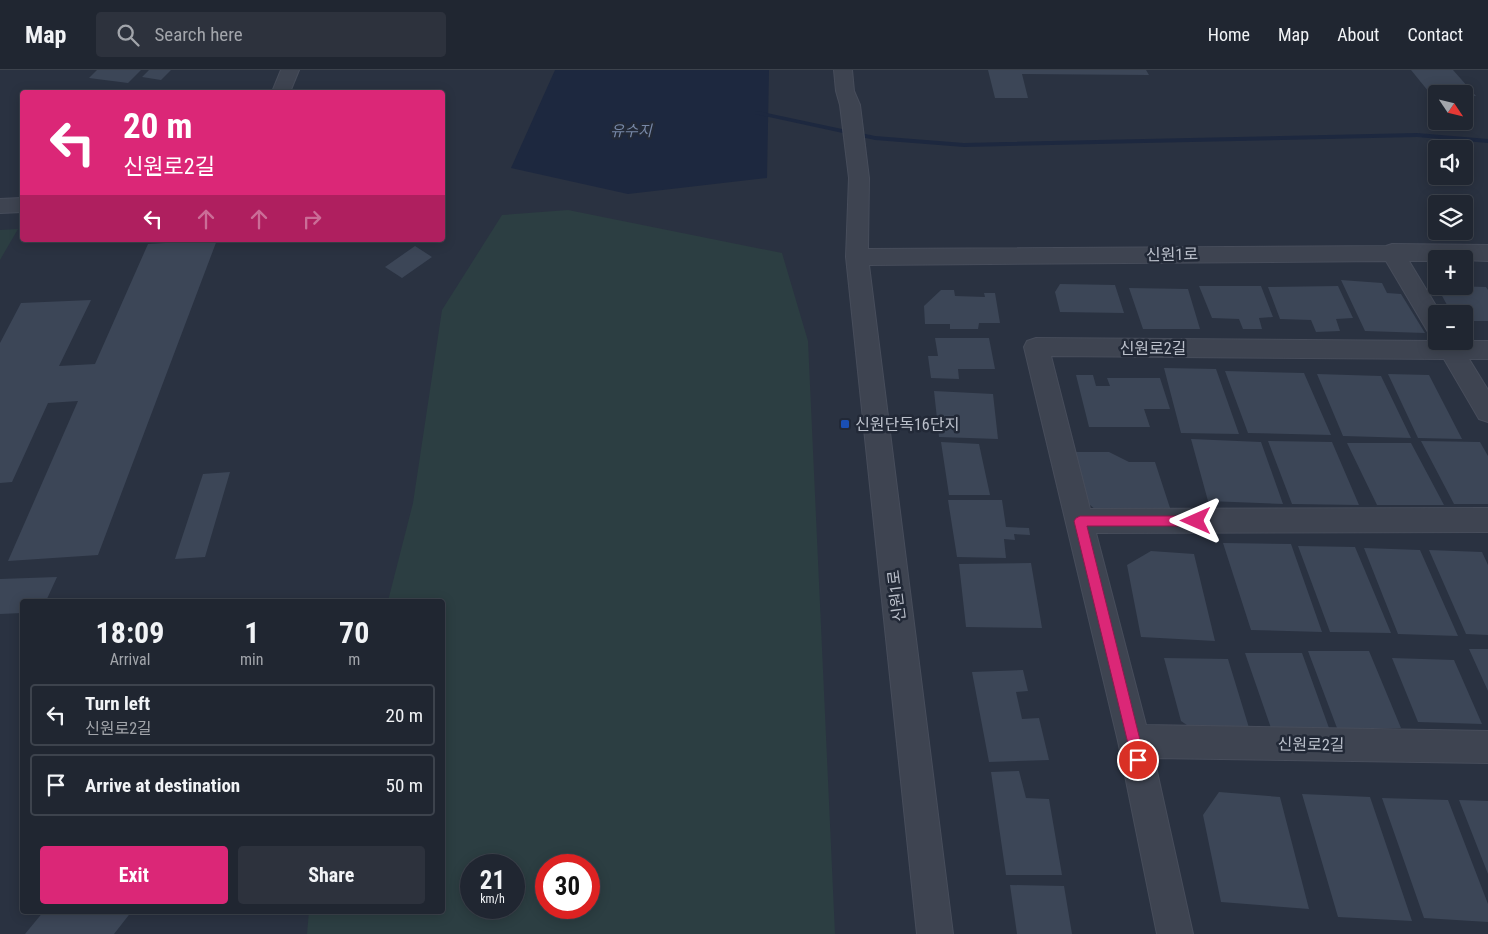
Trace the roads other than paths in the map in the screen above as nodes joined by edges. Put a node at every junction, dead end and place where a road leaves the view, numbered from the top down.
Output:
1 (290, 70) edge
2 (843, 70) edge
3 (281, 90) edge
4 (20, 205) edge
5 (0, 206) edge
6 (1392, 252) junction
7 (1488, 253) edge
8 (857, 257) junction
9 (1428, 313) edge
10 (1428, 345) edge
11 (1473, 348) edge
12 (1451, 350) edge
13 (1488, 350) edge
14 (1488, 412) edge
15 (1488, 520) edge
16 (1080, 521) junction
17 (1134, 740) junction
18 (1488, 747) edge
19 (935, 934) edge
20 (1176, 934) edge

1 - 3 street
2 - 8 street, 신원1로
4 - 5 street
6 - 7 street, 신원1로
6 - 8 street, 신원1로
6 - 9 street
8 - 19 street, 신원1로
10 - 16 street, 신원로2길
11 - 13 street
12 - 14 street
15 - 16 street
16 - 17 street, 신원로2길
17 - 18 street, 신원로2길
17 - 20 street, 신원로2길

